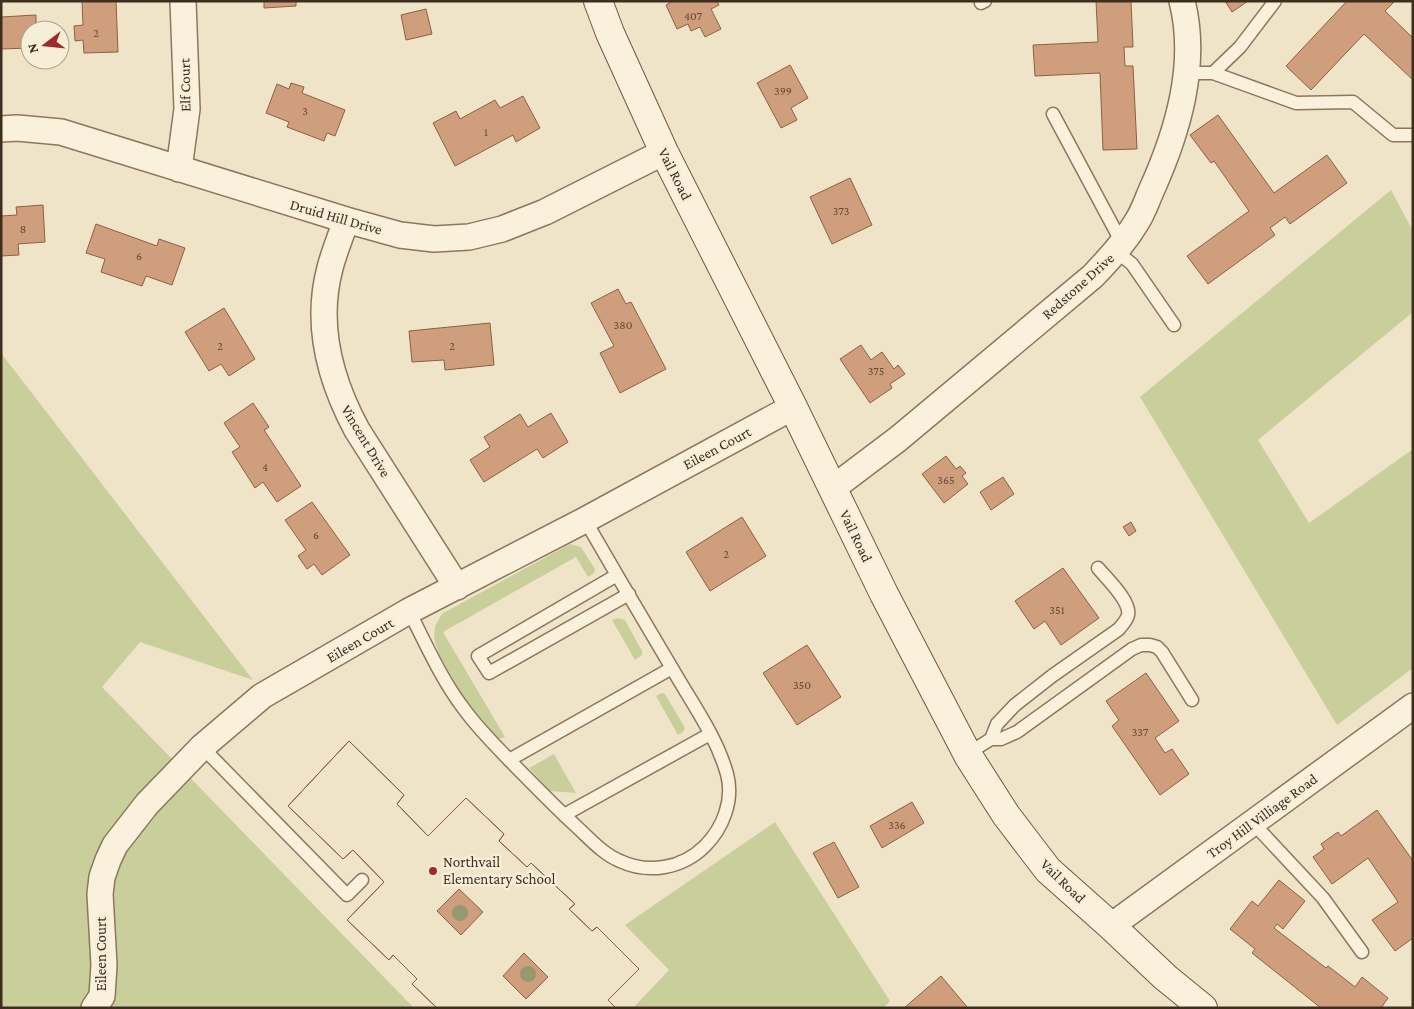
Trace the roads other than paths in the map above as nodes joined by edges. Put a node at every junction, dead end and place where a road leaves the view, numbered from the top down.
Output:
1 (183, 1) edge
2 (598, 1) edge
3 (1182, 1) edge
4 (1275, 1) edge
5 (1213, 72) junction
6 (1187, 73) junction
7 (1054, 114) dead end
8 (1, 129) edge
9 (1413, 135) edge
10 (664, 152) junction
11 (179, 169) junction
12 (346, 220) junction
13 (1120, 247) junction
14 (1174, 325) dead end
15 (793, 407) junction
16 (833, 488) junction
17 (585, 520) junction
18 (1098, 568) dead end
19 (617, 575) junction
20 (457, 587) junction
21 (629, 594) junction
22 (410, 611) junction
23 (672, 668) junction
24 (1192, 700) dead end
25 (1413, 706) edge
26 (710, 734) junction
27 (991, 740) junction
28 (202, 746) junction
29 (967, 754) junction
30 (509, 760) junction
31 (564, 815) junction
32 (1253, 823) junction
33 (362, 880) dead end
34 (1111, 926) junction
35 (1362, 952) dead end
36 (94, 1008) edge
37 (1203, 1008) edge

1 - 11 street, Elf Court
2 - 10 street, Vail Road
3 - 6 street, Redstone Drive
4 - 5 lane
5 - 6 lane
5 - 9 lane
6 - 13 street, Redstone Drive
7 - 13 lane
8 - 11 street, Druid Hill Drive
10 - 12 street, Druid Hill Drive
10 - 15 street, Vail Road
11 - 12 street, Druid Hill Drive
12 - 20 street, Vincent Drive
13 - 14 lane
13 - 16 street, Redstone Drive
15 - 16 street, Vail Road
15 - 17 street, Eileen Court
16 - 29 street, Vail Road
17 - 19 lane
17 - 20 street, Eileen Court
18 - 27 lane
19 - 21 lane
19 - 21 lane
20 - 22 street, Eileen Court
21 - 23 lane
22 - 28 street, Eileen Court
22 - 30 lane
23 - 26 lane
23 - 30 lane
24 - 27 lane
25 - 32 street, Troy Hill Villiage Road
26 - 31 lane
26 - 31 lane
27 - 29 lane
28 - 33 lane
28 - 36 street, Eileen Court
29 - 34 street, Vail Road
30 - 31 lane
32 - 34 street, Troy Hill Villiage Road
32 - 35 lane
34 - 37 street, Vail Road

